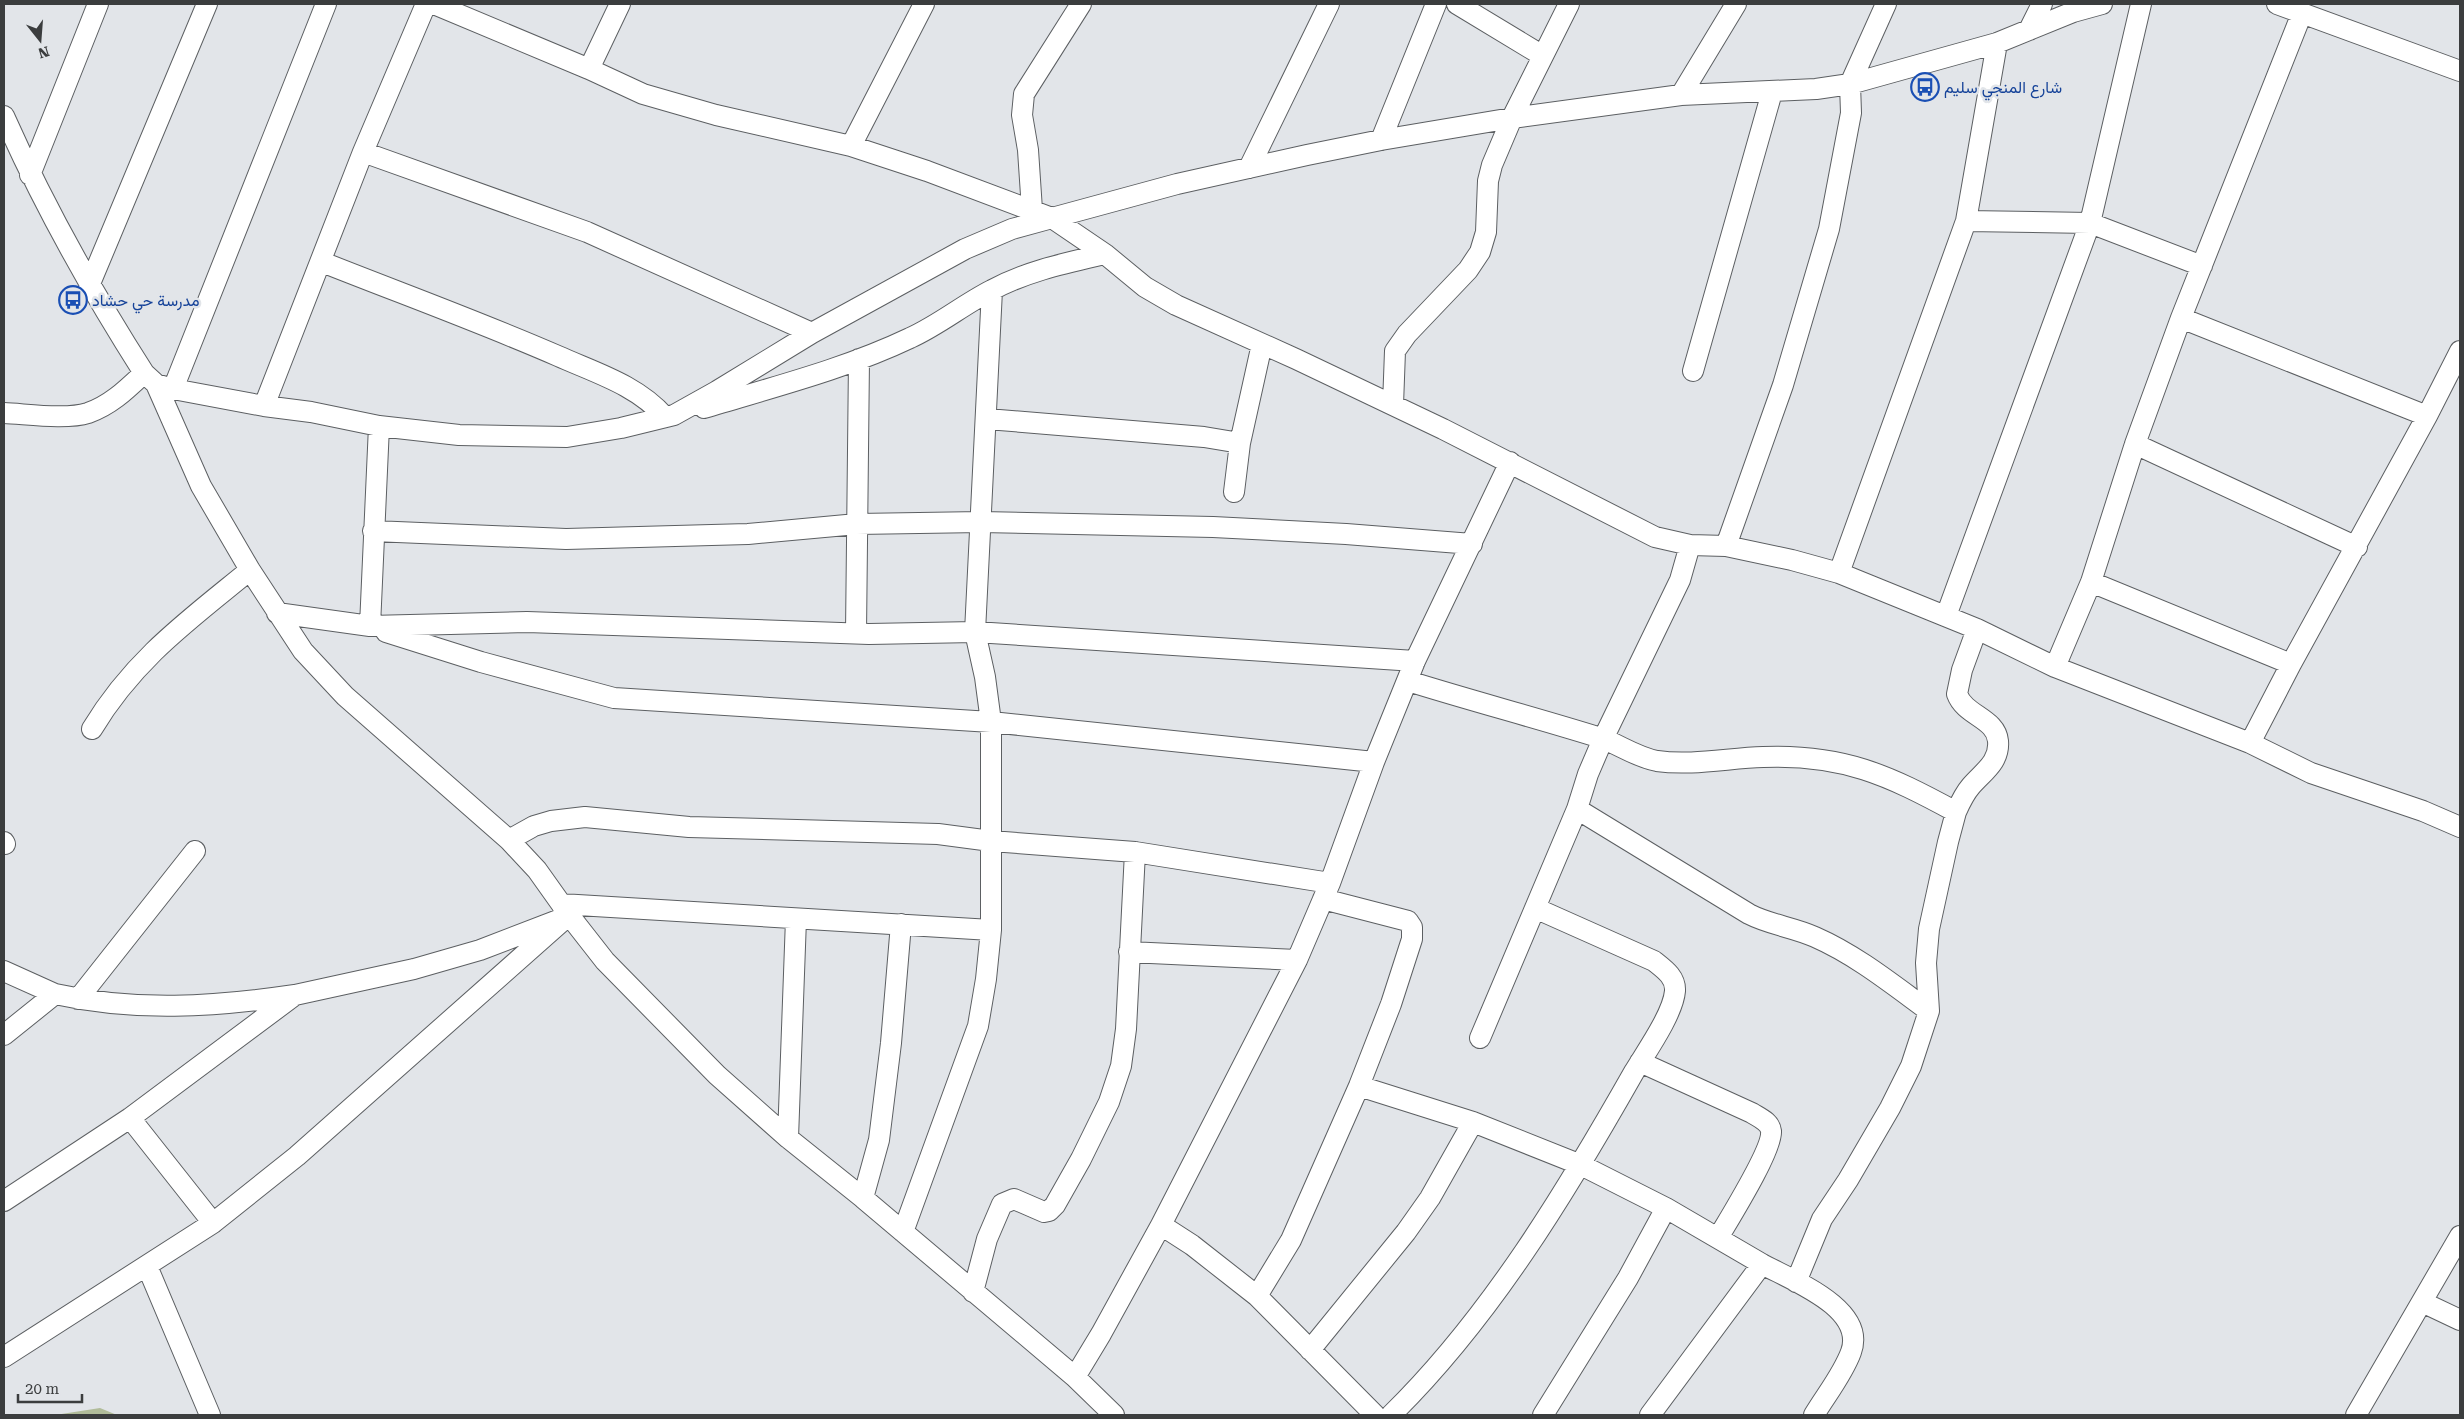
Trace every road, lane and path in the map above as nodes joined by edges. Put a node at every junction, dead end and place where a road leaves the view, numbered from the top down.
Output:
1 (98, 4) edge
2 (207, 4) edge
3 (326, 4) edge
4 (426, 4) edge
5 (434, 4) edge
6 (620, 4) edge
7 (924, 4) edge
8 (1081, 4) edge
9 (1329, 4) edge
10 (1436, 4) edge
11 (1457, 4) edge
12 (1569, 4) edge
13 (1736, 4) edge
14 (1886, 4) edge
15 (2042, 4) edge
16 (2102, 4) edge
17 (2141, 4) edge
18 (2277, 4) edge
19 (2302, 13) junction
20 (2029, 30) junction
21 (1997, 42) junction
22 (1543, 56) junction
23 (589, 69) junction
24 (2460, 71) edge
25 (1850, 84) junction
26 (1772, 92) junction
27 (1681, 95) junction
28 (4, 116) edge
29 (1512, 118) junction
30 (1381, 140) junction
31 (851, 146) junction
32 (362, 152) junction
33 (1248, 168) junction
34 (30, 175) junction
35 (1032, 210) junction
36 (1052, 218) junction
37 (1966, 221) junction
38 (2090, 223) junction
39 (1105, 254) junction
40 (322, 262) junction
41 (2202, 266) junction
42 (89, 286) junction
43 (992, 290) junction
44 (2181, 318) junction
45 (812, 333) junction
46 (1262, 344) junction
47 (2460, 352) edge
48 (859, 359) junction
49 (1693, 371) dead end
50 (158, 382) junction
51 (1393, 405) junction
52 (264, 406) junction
53 (4, 413) edge
54 (669, 416) junction
55 (2427, 416) junction
56 (987, 419) junction
57 (379, 426) junction
58 (1240, 443) junction
59 (2135, 444) junction
60 (1510, 462) junction
61 (1234, 492) dead end
62 (981, 522) junction
63 (858, 524) junction
64 (373, 531) junction
65 (1472, 544) junction
66 (1690, 544) junction
67 (1726, 546) junction
68 (2357, 547) junction
69 (250, 570) junction
70 (1839, 573) junction
71 (2091, 582) junction
72 (277, 613) junction
73 (1946, 616) junction
74 (370, 626) junction
75 (1977, 629) junction
76 (975, 632) junction
77 (856, 633) junction
78 (1415, 661) junction
79 (2291, 664) junction
80 (2055, 667) junction
81 (1408, 681) junction
82 (991, 722) junction
83 (92, 729) dead end
84 (1603, 739) junction
85 (2250, 743) junction
86 (1374, 762) junction
87 (1577, 809) junction
88 (1956, 812) junction
89 (2460, 827) edge
90 (509, 840) junction
91 (991, 841) junction
92 (195, 851) dead end
93 (1135, 852) junction
94 (1327, 891) junction
95 (1535, 908) junction
96 (565, 910) junction
97 (796, 919) junction
98 (901, 924) junction
99 (991, 930) junction
100 (1129, 952) junction
101 (1297, 960) junction
102 (4, 971) edge
103 (55, 994) junction
104 (295, 995) junction
105 (78, 999) junction
106 (1929, 1010) junction
107 (4, 1035) edge
108 (1480, 1038) dead end
109 (1640, 1062) junction
110 (1359, 1086) junction
111 (130, 1118) junction
112 (1473, 1122) junction
113 (788, 1138) junction
114 (1581, 1165) junction
115 (863, 1198) junction
116 (4, 1201) edge
117 (1666, 1208) junction
118 (213, 1223) junction
119 (1161, 1224) junction
120 (903, 1232) junction
121 (2460, 1236) edge
122 (1718, 1238) junction
123 (1762, 1264) junction
124 (147, 1266) junction
125 (1796, 1282) junction
126 (973, 1292) junction
127 (1257, 1296) junction
128 (2422, 1302) junction
129 (2460, 1320) edge
130 (1310, 1350) junction
131 (4, 1357) edge
132 (1075, 1377) junction
133 (210, 1415) edge
134 (1114, 1415) edge
135 (1375, 1415) edge
136 (1391, 1415) edge
137 (1543, 1415) edge
138 (1650, 1415) edge
139 (1814, 1415) edge
140 (2356, 1415) edge

1 - 34 street
2 - 42 street
3 - 50 street
4 - 32 street
5 - 23 street
6 - 23 street
7 - 31 street
8 - 35 street
9 - 33 street
10 - 30 street
11 - 22 street
12 - 22 street
13 - 27 street
14 - 25 street
15 - 20 street
16 - 20 street
17 - 38 street
18 - 19 street
19 - 24 street
19 - 41 street
20 - 21 street
21 - 25 street
21 - 37 street
22 - 29 street
23 - 31 street
25 - 26 street
25 - 67 street
26 - 27 street
26 - 49 street
27 - 29 street
28 - 34 street
29 - 30 street
29 - 51 street
30 - 33 street
31 - 35 street
32 - 40 street
32 - 45 street
33 - 36 street
34 - 42 street
35 - 36 street
36 - 39 street
36 - 45 street
37 - 38 street
37 - 70 street
38 - 41 street
38 - 73 street
39 - 43 street
39 - 46 street
40 - 52 street
40 - 54 street
41 - 44 street
42 - 50 street
43 - 48 street
43 - 56 street
44 - 55 street
44 - 59 street
45 - 54 street
46 - 51 street
46 - 58 street
47 - 55 street
48 - 54 street
48 - 63 street
50 - 52 street
50 - 53 street
50 - 69 street
51 - 60 street
52 - 57 street
54 - 57 street
55 - 68 street
56 - 58 street
56 - 62 street
57 - 64 street
58 - 61 street
59 - 68 street
59 - 71 street
60 - 65 street
60 - 66 street
62 - 63 street
62 - 65 street
62 - 76 street
63 - 64 street
63 - 77 street
64 - 74 street
65 - 78 street
66 - 67 street
66 - 84 street
67 - 70 street
68 - 79 street
69 - 72 street
69 - 83 street
70 - 73 street
71 - 79 street
71 - 80 street
72 - 74 street
72 - 90 street
73 - 75 street
74 - 77 street
74 - 82 street
75 - 80 street
75 - 88 street
76 - 77 street
76 - 78 street
76 - 82 street
78 - 81 street
79 - 85 street
80 - 85 street
81 - 84 street
81 - 86 street
82 - 86 street
82 - 91 street
84 - 87 street
84 - 88 street
85 - 89 street
86 - 94 street
87 - 95 street
87 - 106 street
88 - 106 street
90 - 91 street
90 - 96 street
91 - 93 street
91 - 99 street
92 - 105 street
93 - 94 street
93 - 100 street
94 - 101 street
94 - 110 street
95 - 108 street
95 - 109 street
96 - 97 street
96 - 104 street
96 - 113 street
96 - 118 street
97 - 98 street
97 - 113 street
98 - 99 street
98 - 115 street
99 - 120 street
100 - 101 street
100 - 126 street
101 - 119 street
102 - 103 street
103 - 105 street
103 - 107 street
104 - 105 street
104 - 111 street
106 - 125 street
109 - 114 street
109 - 122 street
110 - 112 street
110 - 127 street
111 - 116 street
111 - 118 street
112 - 114 street
112 - 130 street
113 - 115 street
114 - 117 street
114 - 136 street
115 - 120 street
117 - 122 street
117 - 137 street
118 - 124 street
119 - 127 street
119 - 132 street
120 - 126 street
121 - 128 street
122 - 123 street
123 - 125 street
123 - 138 street
124 - 131 street
124 - 133 street
125 - 139 street
126 - 132 street
127 - 130 street
128 - 129 street
128 - 140 street
130 - 135 street
132 - 134 street

